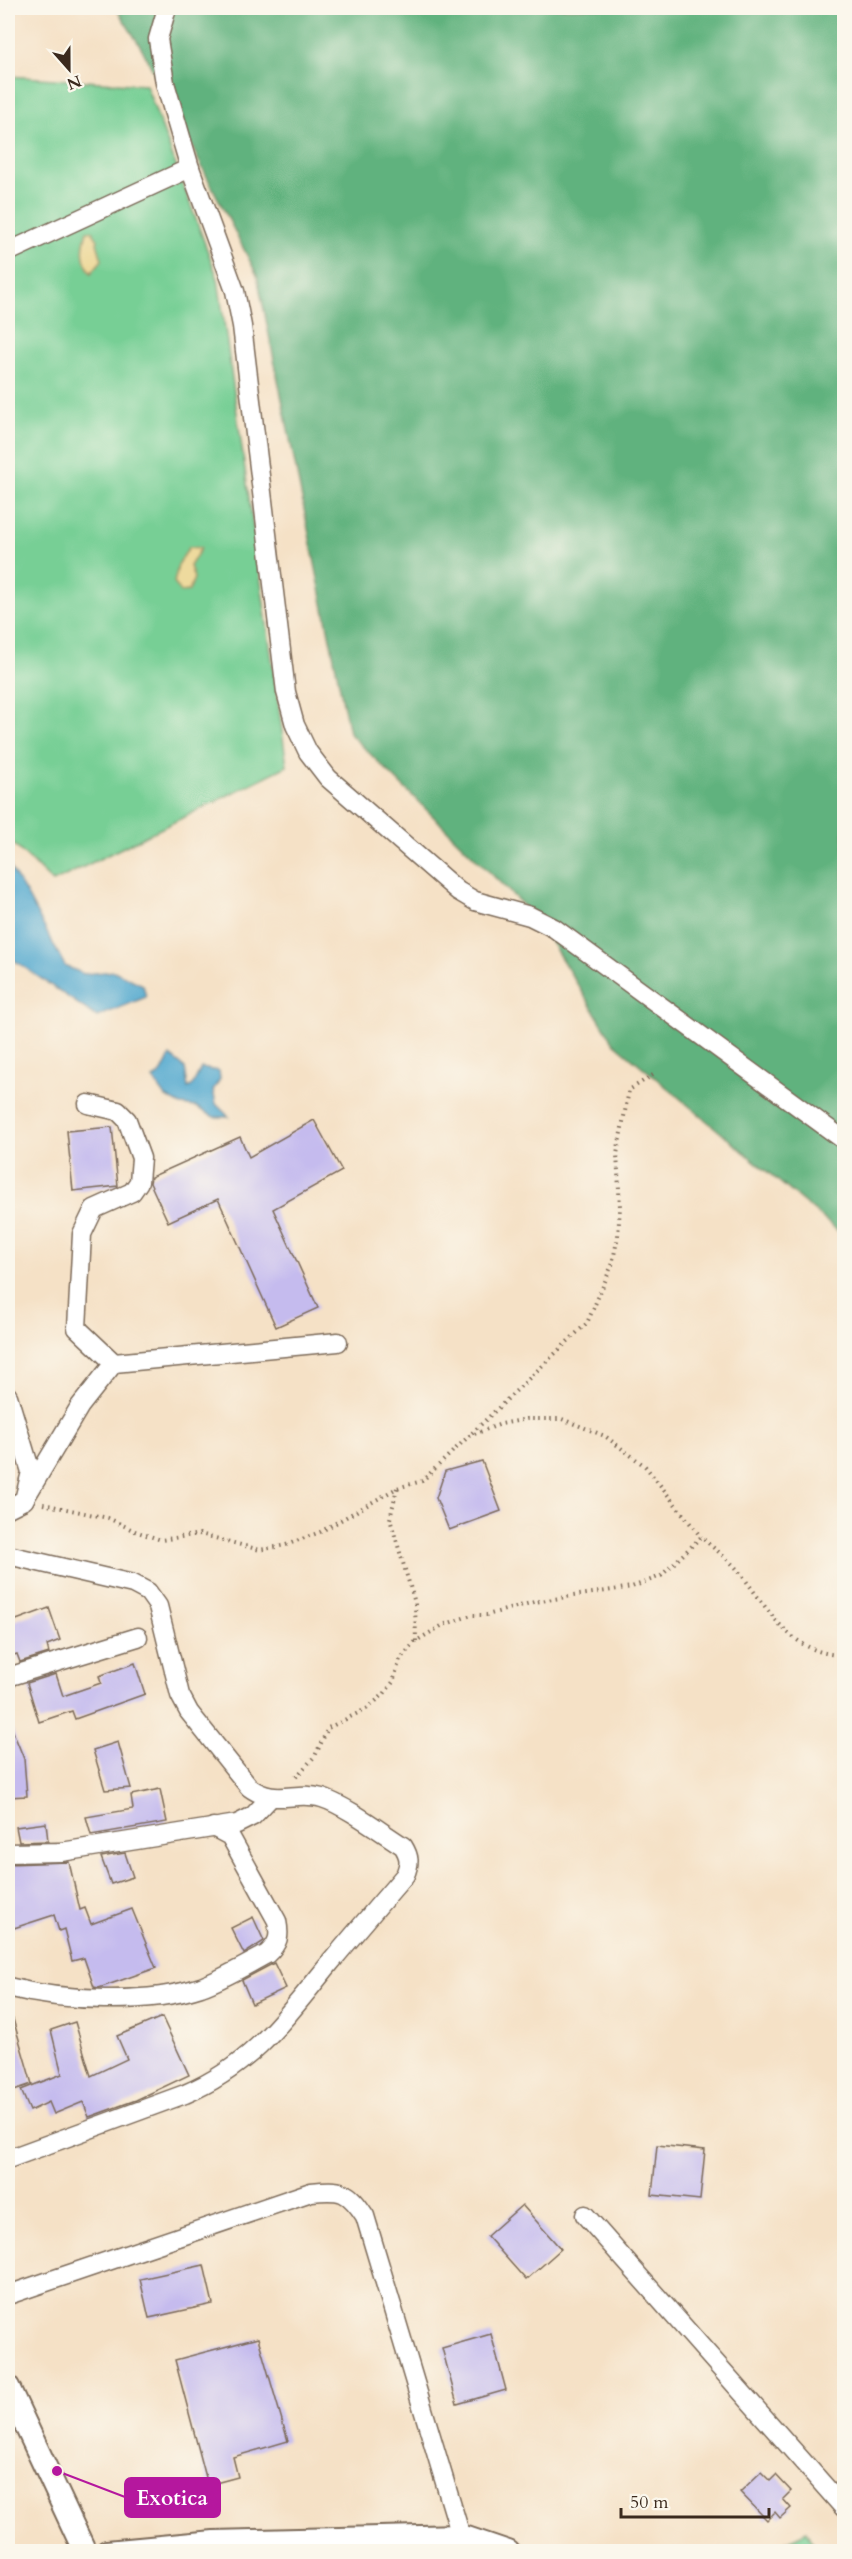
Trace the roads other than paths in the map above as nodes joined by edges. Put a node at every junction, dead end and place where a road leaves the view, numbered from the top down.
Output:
1 (167, 8) edge
2 (190, 168) junction
3 (8, 252) edge
4 (88, 1104) dead end
5 (844, 1140) edge
6 (338, 1342) dead end
7 (114, 1364) junction
8 (8, 1396) edge
9 (24, 1500) junction
10 (8, 1508) edge
11 (8, 1555) edge
12 (138, 1637) dead end
13 (8, 1677) edge
14 (270, 1798) junction
15 (213, 1827) junction
16 (8, 1853) edge
17 (8, 1987) edge
18 (8, 2158) edge
19 (585, 2215) dead end
20 (8, 2295) edge
21 (8, 2387) edge
22 (844, 2508) edge
23 (461, 2536) junction
24 (85, 2552) edge
25 (107, 2552) edge
26 (508, 2552) edge

1 - 2 street
2 - 3 street
2 - 5 street
4 - 7 street
6 - 7 street
7 - 9 street
8 - 9 street
9 - 10 street
11 - 14 street
12 - 13 street
14 - 15 street
14 - 18 street
15 - 16 street
15 - 17 street
19 - 22 street
20 - 23 street
21 - 24 street
23 - 25 street
23 - 26 street

